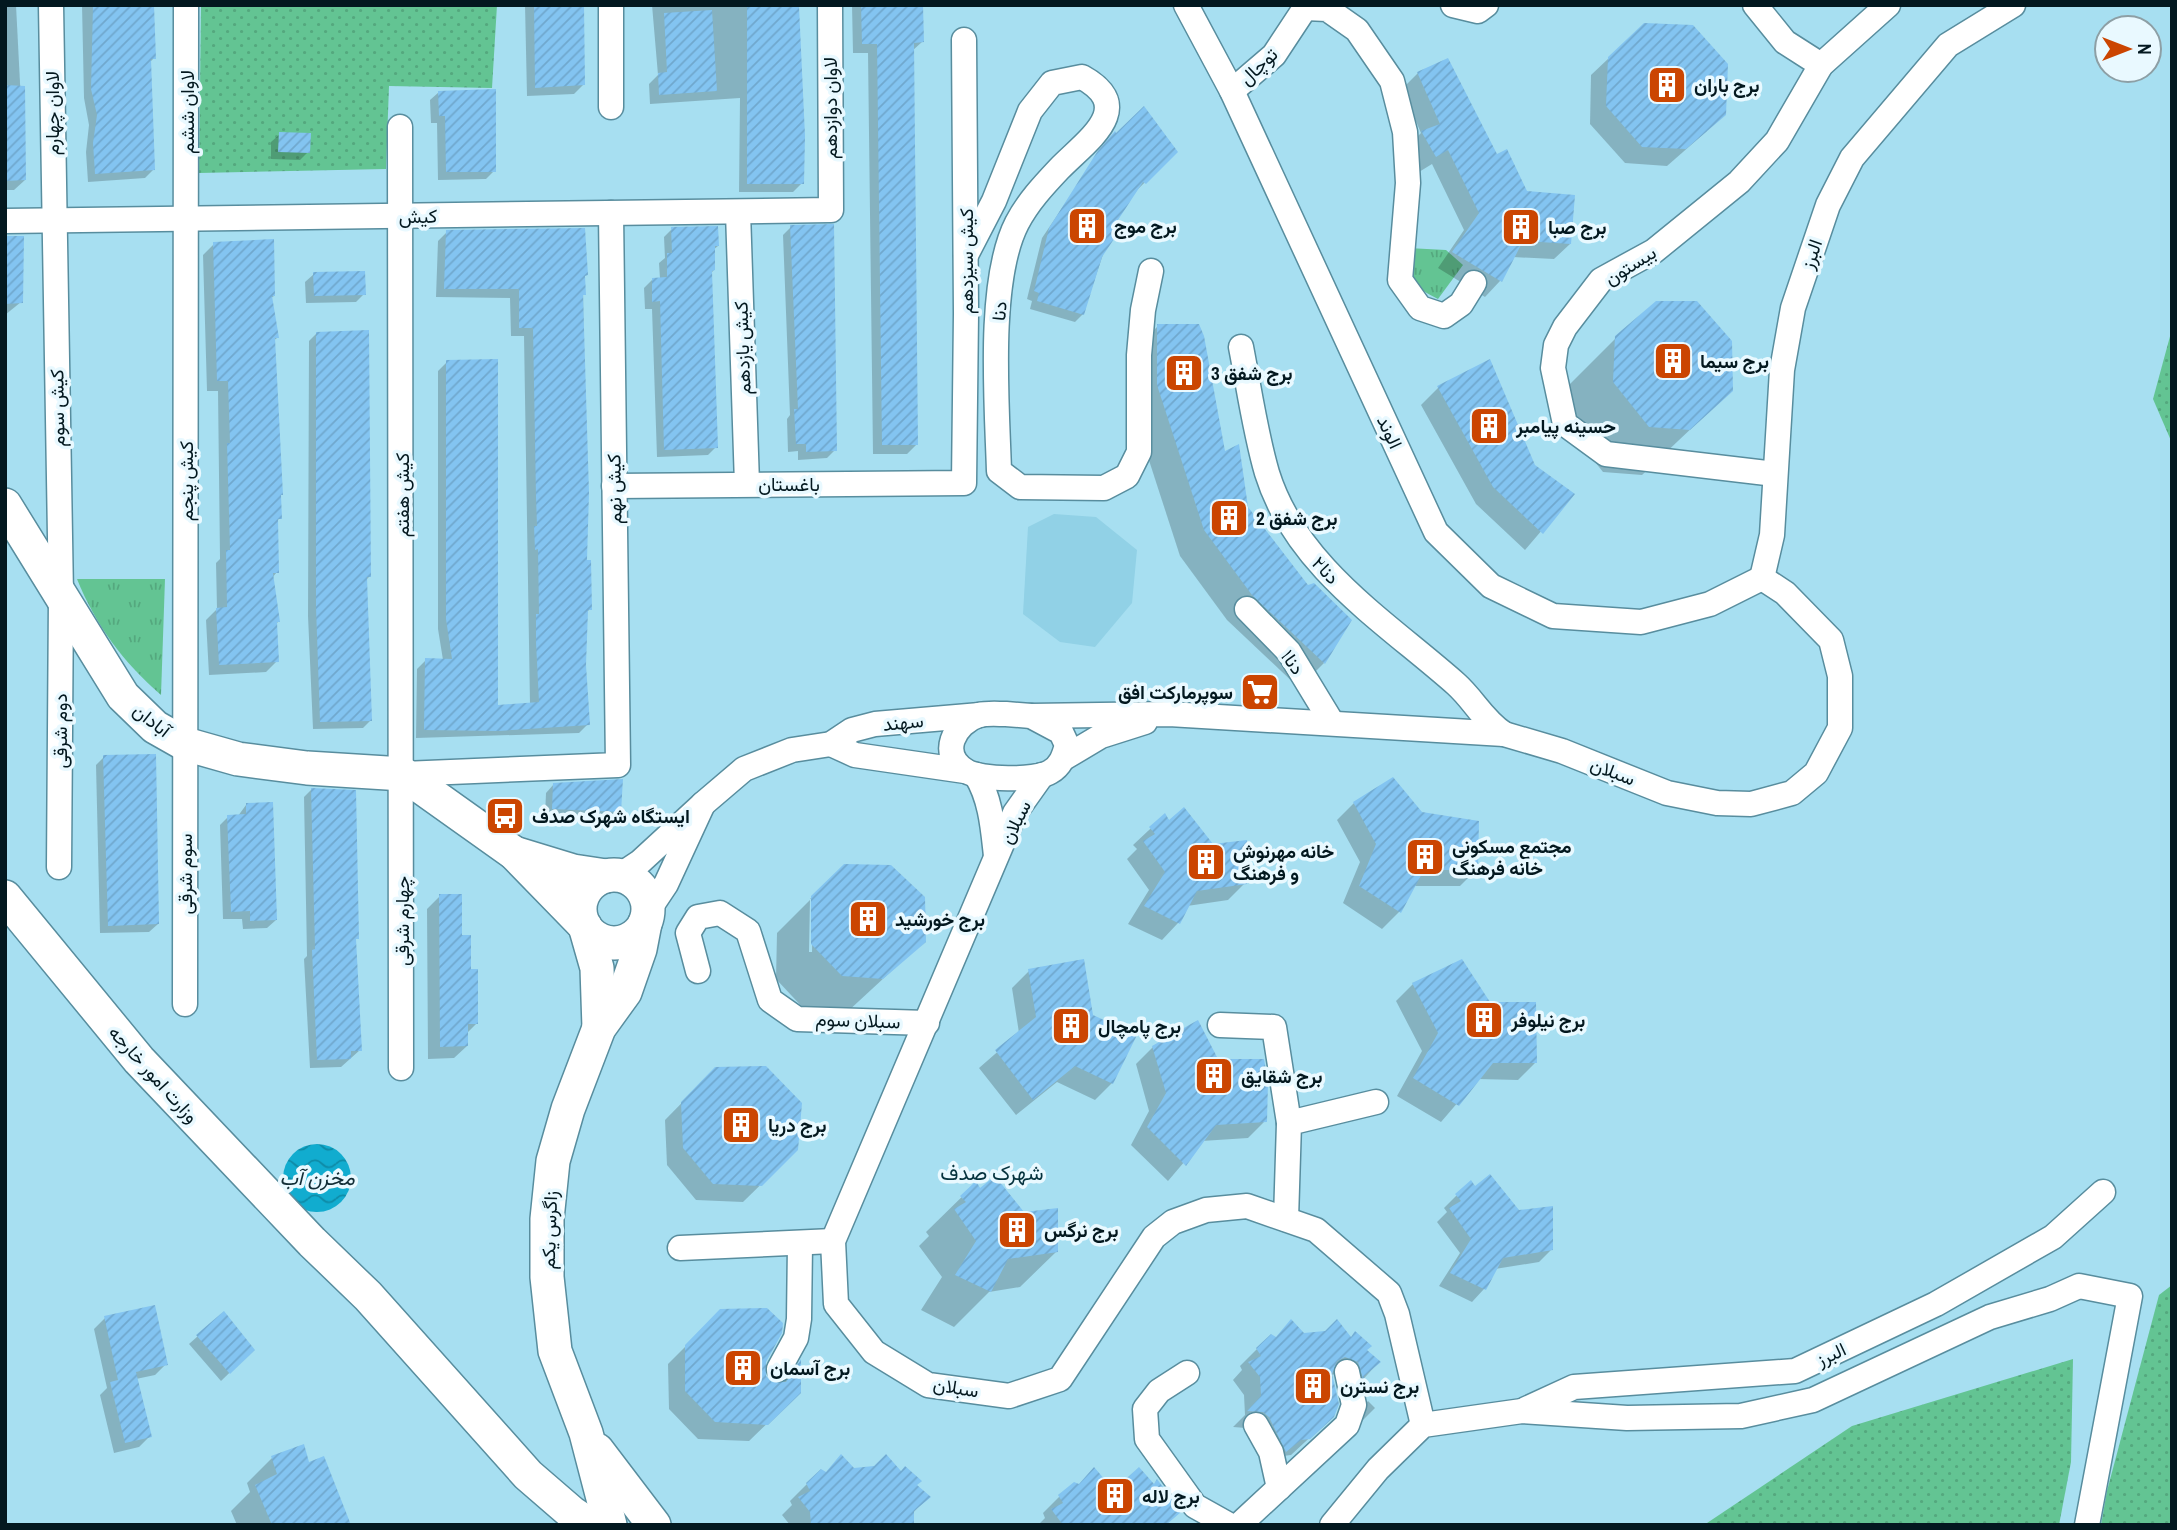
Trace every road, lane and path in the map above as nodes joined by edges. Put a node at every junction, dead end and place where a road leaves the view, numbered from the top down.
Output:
1 (51, 5) edge
2 (186, 5) edge
3 (611, 5) edge
4 (830, 5) edge
5 (1186, 5) edge
6 (1453, 5) edge
7 (1486, 5) edge
8 (1755, 5) edge
9 (1888, 5) edge
10 (2013, 5) edge
11 (1306, 6) edge
12 (964, 40) dead end
13 (1821, 65) junction
14 (1232, 91) junction
15 (611, 107) dead end
16 (400, 127) dead end
17 (831, 210) joint
18 (738, 212) junction
19 (611, 213) junction
20 (402, 216) junction
21 (187, 219) junction
22 (52, 220) junction
23 (5, 221) edge
24 (966, 255) junction
25 (1151, 271) dead end
26 (1474, 283) dead end
27 (1241, 347) dead end
28 (1775, 474) junction
29 (964, 483) joint
30 (747, 484) junction
31 (614, 486) junction
32 (5, 505) edge
33 (1762, 578) junction
34 (61, 596) junction
35 (1247, 609) dead end
36 (1169, 714) junction
37 (980, 715) junction
38 (1031, 716) junction
39 (1331, 721) junction
40 (1504, 734) junction
41 (184, 744) junction
42 (831, 744) junction
43 (1063, 758) junction
44 (618, 765) joint
45 (970, 773) junction
46 (403, 774) junction
47 (1042, 775) junction
48 (704, 804) junction
49 (514, 853) junction
50 (997, 860) junction
51 (59, 867) dead end
52 (613, 876) junction
53 (5, 897) edge
54 (647, 917) junction
55 (585, 926) junction
56 (698, 971) dead end
57 (185, 1004) dead end
58 (927, 1023) junction
59 (1220, 1024) dead end
60 (599, 1028) junction
61 (401, 1068) dead end
62 (1376, 1102) dead end
63 (1289, 1124) junction
64 (2103, 1192) dead end
65 (1286, 1220) junction
66 (833, 1241) junction
67 (312, 1242) junction
68 (800, 1245) junction
69 (680, 1248) dead end
70 (779, 1369) dead end
71 (1347, 1372) dead end
72 (1187, 1373) dead end
73 (1522, 1411) junction
74 (1423, 1425) junction
75 (1256, 1426) dead end
76 (586, 1433) junction
77 (528, 1475) junction
78 (1279, 1488) junction
79 (559, 1525) edge
80 (590, 1525) edge
81 (610, 1525) edge
82 (654, 1525) edge
83 (1229, 1525) edge
84 (1238, 1525) edge
85 (1332, 1525) edge
86 (2087, 1525) edge

1 - 22 street, لاوان چهارم
2 - 21 street, لاوان ششم
3 - 15 street
4 - 17 street, لاوان دوازدهم
5 - 14 street, الوند
6 - 7 street
8 - 13 street
9 - 13 street, بیستون
10 - 28 street, البرز
11 - 14 street, توچال
11 - 26 street
12 - 24 street, کیش سیزدهم
13 - 28 street, بیستون
14 - 33 street, الوند
16 - 20 street, کیش هفتم
17 - 18 street, کیش
18 - 19 street, کیش
18 - 30 street, کیش یازدهم
19 - 20 street, کیش
19 - 31 street, کیش نهم
20 - 21 street, کیش
20 - 46 street, کیش هفتم
21 - 22 street, کیش
21 - 41 street, کیش پنجم
22 - 23 street, کیش
22 - 34 street, کیش سوم
24 - 25 street, دنا
24 - 29 street, کیش سیزدهم
27 - 40 street, دنا۲
28 - 33 street, البرز
29 - 30 street, باغستان
30 - 31 street, باغستان
31 - 44 street, کیش نهم
32 - 34 main road, آبادان
33 - 40 street, سبلان
34 - 41 main road, آبادان
34 - 51 street, دوم شرقی
35 - 39 street, دنا۱
36 - 38 street, سبلان
36 - 39 street, سبلان
36 - 43 street, سبلان
37 - 38 street, سهند
37 - 42 street, سهند
37 - 45 street
38 - 43 street
39 - 40 street, سبلان
41 - 46 main road, آبادان
41 - 57 street, سوم شرقی
42 - 45 street, سهند
42 - 48 street, سهند
43 - 47 street, سبلان
44 - 46 street, آبادان
45 - 47 street, سهند
45 - 50 street
46 - 49 main road
46 - 61 street, چهارم شرقی
47 - 50 street, سبلان
48 - 52 street, سهند
48 - 54 street, سهند
49 - 52 main road
49 - 55 main road
50 - 58 street, سبلان
52 - 54 main road
52 - 55 main road
53 - 67 main road, وزارت امور خارجه
54 - 55 main road
54 - 60 main road, زاگرس یکم
55 - 60 main road, زاگرس یکم
56 - 58 street, سبلان سوم
58 - 66 street, سبلان
59 - 63 street
60 - 76 main road, زاگرس یکم
62 - 63 street
63 - 65 street
64 - 73 street, البرز
65 - 66 street, سبلان
65 - 74 street, سبلان
66 - 68 street
67 - 77 main road, وزارت امور خارجه
67 - 79 main road, وزارت امور خارجه
68 - 69 street
68 - 70 street
71 - 78 street
72 - 83 street
73 - 74 street
73 - 86 street
74 - 85 street
75 - 78 street
76 - 77 main road
76 - 81 main road
76 - 82 main road
77 - 80 main road, وزارت امور خارجه
78 - 84 street

